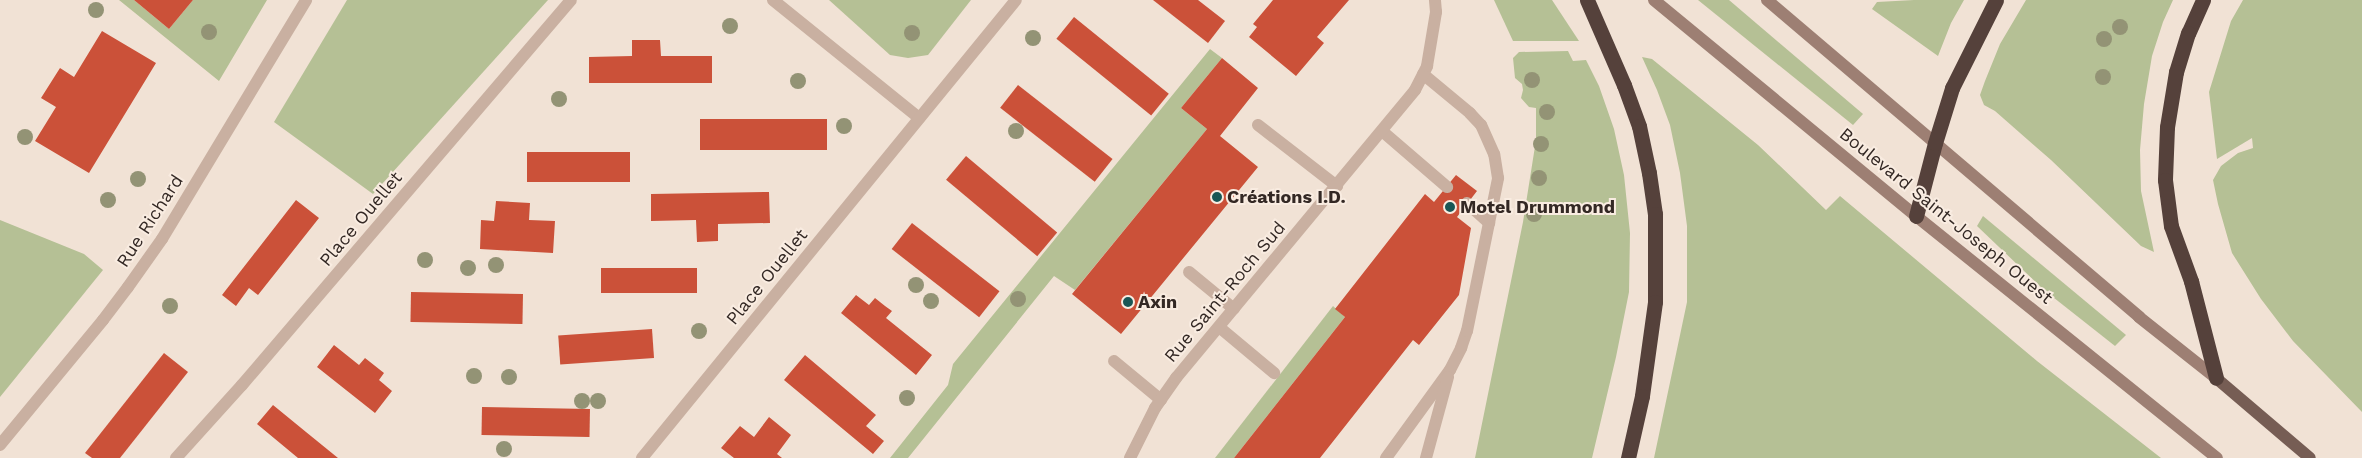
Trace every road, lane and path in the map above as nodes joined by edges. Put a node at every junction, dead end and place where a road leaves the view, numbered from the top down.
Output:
1 (306, 0) edge
2 (571, 0) edge
3 (773, 0) edge
4 (1016, 0) edge
5 (1435, 0) edge
6 (1587, 0) edge
7 (1654, 0) edge
8 (1767, 0) edge
9 (1996, 0) edge
10 (2204, 0) edge
11 (1423, 74) junction
12 (919, 118) junction
13 (1258, 125) dead end
14 (1382, 131) junction
15 (1935, 143) junction
16 (1336, 186) junction
17 (1447, 187) dead end
18 (1467, 203) dead end
19 (1916, 216) junction
20 (1489, 222) junction
21 (1189, 272) dead end
22 (1234, 309) junction
23 (1219, 327) junction
24 (1114, 360) dead end
25 (1450, 370) junction
26 (1274, 373) dead end
27 (2216, 378) junction
28 (1161, 400) junction
29 (0, 445) edge
30 (176, 458) edge
31 (642, 458) edge
32 (1130, 458) edge
33 (1386, 458) edge
34 (1426, 458) edge
35 (1628, 458) edge
36 (2217, 458) edge
37 (2310, 458) edge

1 - 29 street, Rue Richard
2 - 30 street, Place Ouellet
3 - 12 street
4 - 12 street, Place Ouellet
5 - 11 street, Rue Saint-Roch Sud
6 - 35 highway
7 - 19 main road, Boulevard Saint-Joseph Ouest
8 - 15 main road
9 - 15 highway
10 - 27 highway
11 - 14 street, Rue Saint-Roch Sud
11 - 20 street
12 - 31 street, Place Ouellet
13 - 16 street
14 - 16 street, Rue Saint-Roch Sud
14 - 17 street
15 - 19 highway
15 - 27 main road
16 - 22 street, Rue Saint-Roch Sud
18 - 20 street
19 - 36 main road, Boulevard Saint-Joseph Ouest
20 - 25 street
21 - 22 street
22 - 23 street, Rue Saint-Roch Sud
23 - 26 street
23 - 28 street, Rue Saint-Roch Sud
24 - 28 street
25 - 33 street
25 - 34 street
27 - 37 main road
28 - 32 street, Rue Saint-Roch Sud

